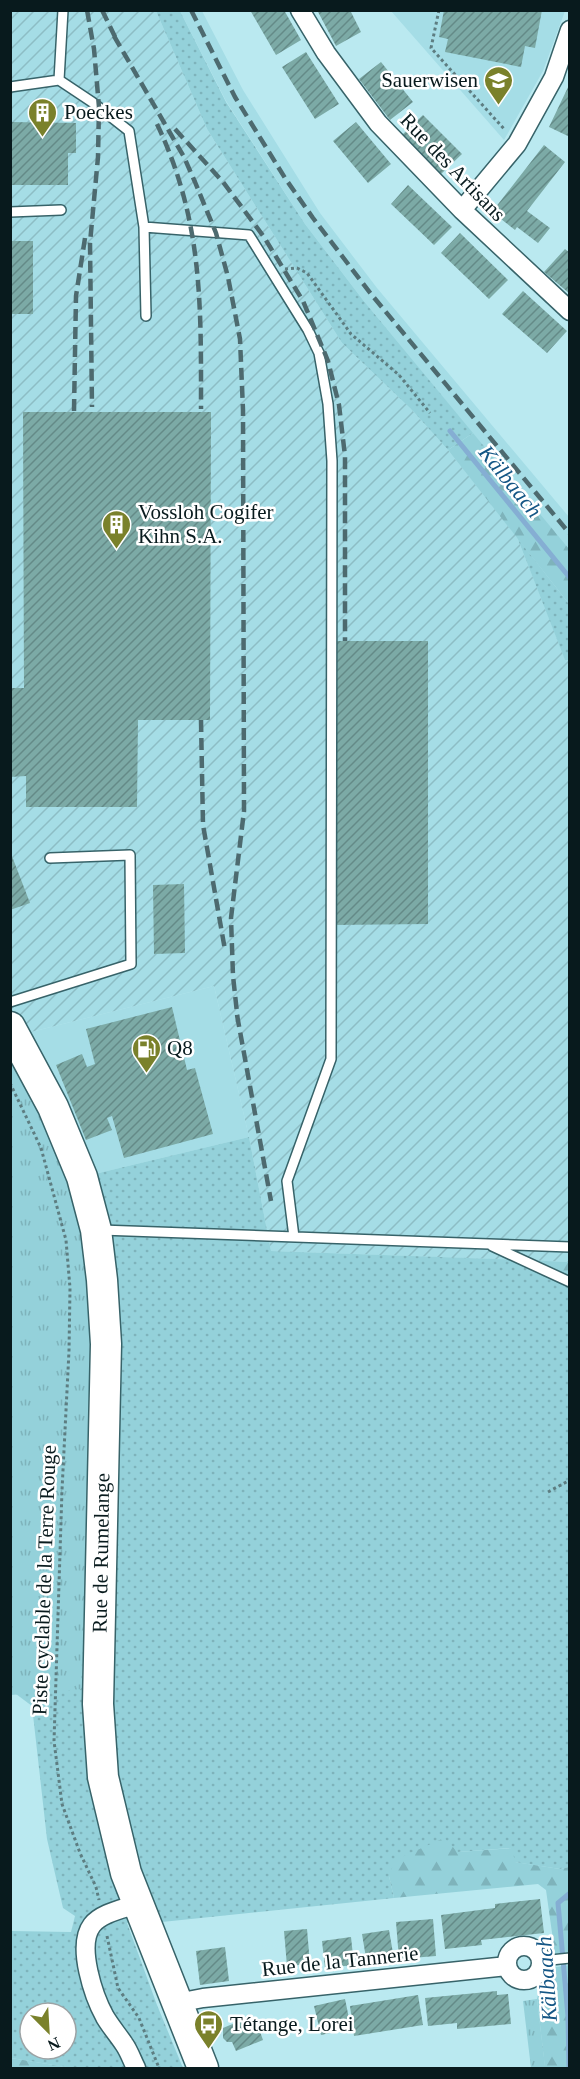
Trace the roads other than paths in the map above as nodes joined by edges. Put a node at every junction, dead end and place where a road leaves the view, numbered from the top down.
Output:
1 (63, 10) edge
2 (300, 10) edge
3 (570, 30) edge
4 (59, 80) junction
5 (10, 87) edge
6 (61, 210) dead end
7 (462, 210) junction
8 (10, 212) edge
9 (144, 227) junction
10 (570, 311) edge
11 (146, 316) dead end
12 (50, 858) dead end
13 (10, 1002) edge
14 (13, 1032) edge
15 (96, 1230) junction
16 (294, 1237) junction
17 (487, 1244) junction
18 (570, 1247) edge
19 (570, 1282) edge
20 (137, 1904) junction
21 (570, 1958) edge
22 (541, 1961) joint
23 (177, 2003) junction
24 (136, 2068) edge
25 (203, 2068) edge

1 - 4 lane
2 - 7 street, Rue des Artisans
3 - 7 street
4 - 5 lane
4 - 9 lane
6 - 8 lane
7 - 10 street, Rue des Artisans
9 - 11 lane
9 - 16 lane
12 - 13 lane
14 - 15 main road, Rue de Rumelange
15 - 16 lane
15 - 20 main road, Rue de Rumelange
16 - 17 lane
17 - 18 lane
17 - 19 lane
20 - 23 main road, Rue de Rumelange
20 - 24 street
21 - 22 lane
22 - 23 street, Rue de la Tannerie
23 - 25 main road, Rue de Rumelange

